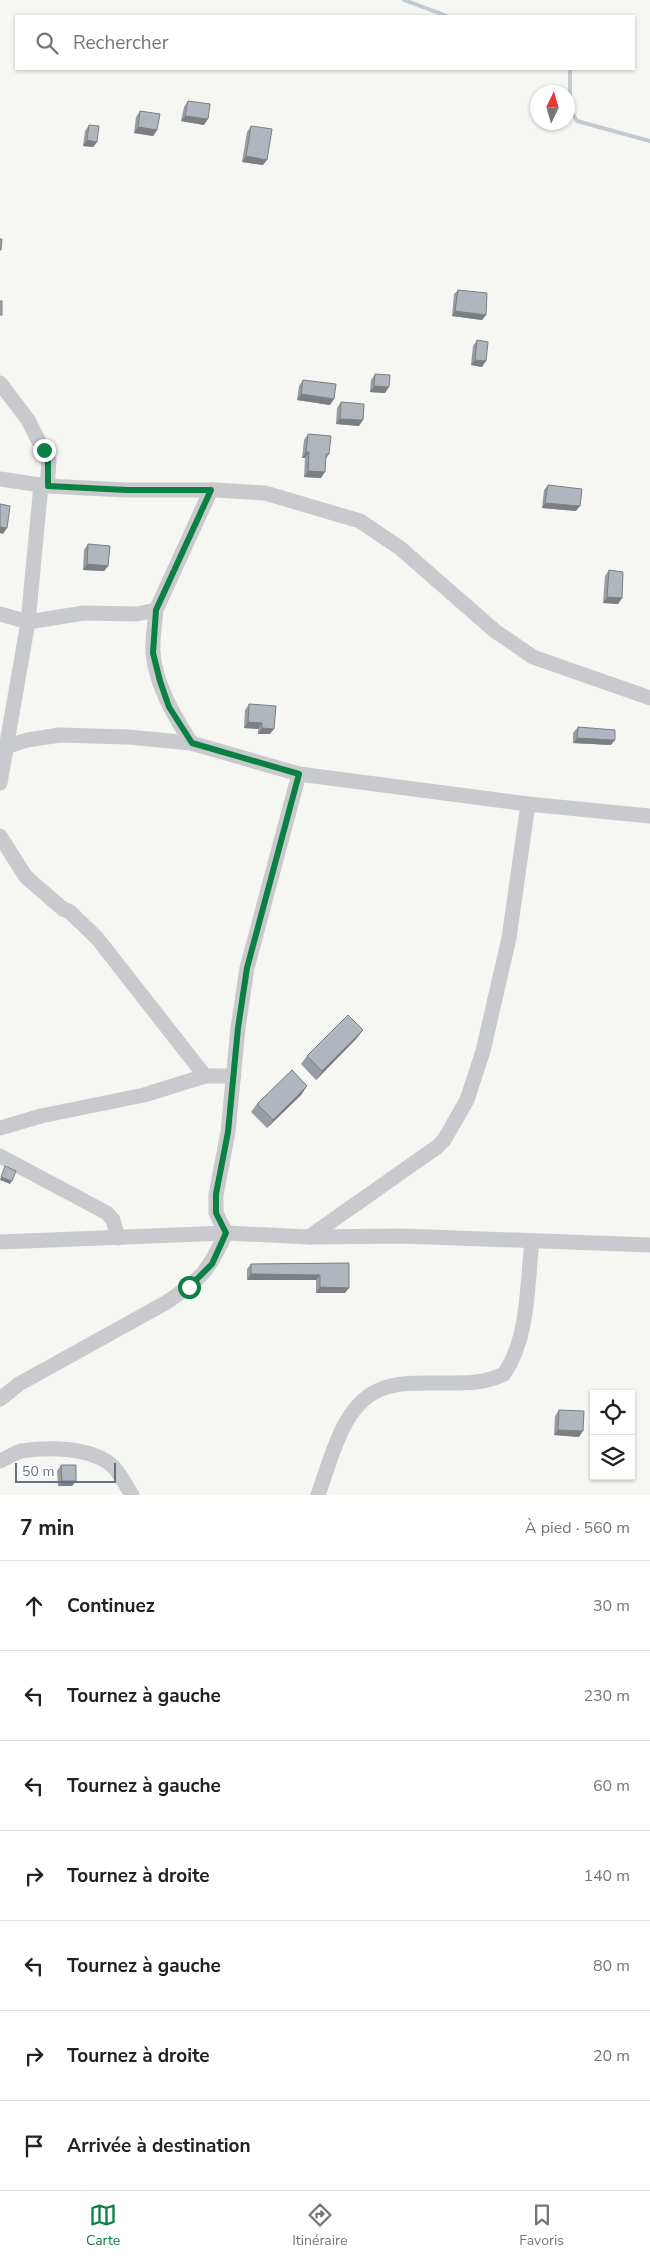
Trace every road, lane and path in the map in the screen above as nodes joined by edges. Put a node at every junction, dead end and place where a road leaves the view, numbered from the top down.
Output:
1 (0, 383) edge
2 (0, 479) edge
3 (44, 485) junction
4 (211, 490) junction
5 (156, 610) junction
6 (0, 614) edge
7 (28, 622) junction
8 (650, 698) edge
9 (192, 743) junction
10 (3, 748) edge
11 (299, 774) junction
12 (0, 783) edge
13 (528, 804) junction
14 (650, 816) edge
15 (0, 836) edge
16 (205, 1076) junction
17 (234, 1076) junction
18 (0, 1128) edge
19 (0, 1156) edge
20 (226, 1233) junction
21 (309, 1236) junction
22 (118, 1238) junction
23 (532, 1241) junction
24 (0, 1242) edge
25 (650, 1246) edge
26 (0, 1399) edge
27 (0, 1461) edge
28 (132, 1495) edge
29 (318, 1495) edge

1 - 3 street
2 - 3 street
3 - 4 street
3 - 7 street
4 - 5 street
4 - 8 street
5 - 7 street
5 - 9 street
6 - 7 street
7 - 10 street
9 - 10 street
9 - 11 street
10 - 12 street
11 - 13 street
11 - 17 street
13 - 14 street
13 - 21 street
15 - 16 street
16 - 17 street
16 - 18 street
17 - 20 street
19 - 22 street
20 - 21 street
20 - 22 street
20 - 26 street
21 - 23 street
22 - 24 street
23 - 25 street
23 - 29 street
27 - 28 street

